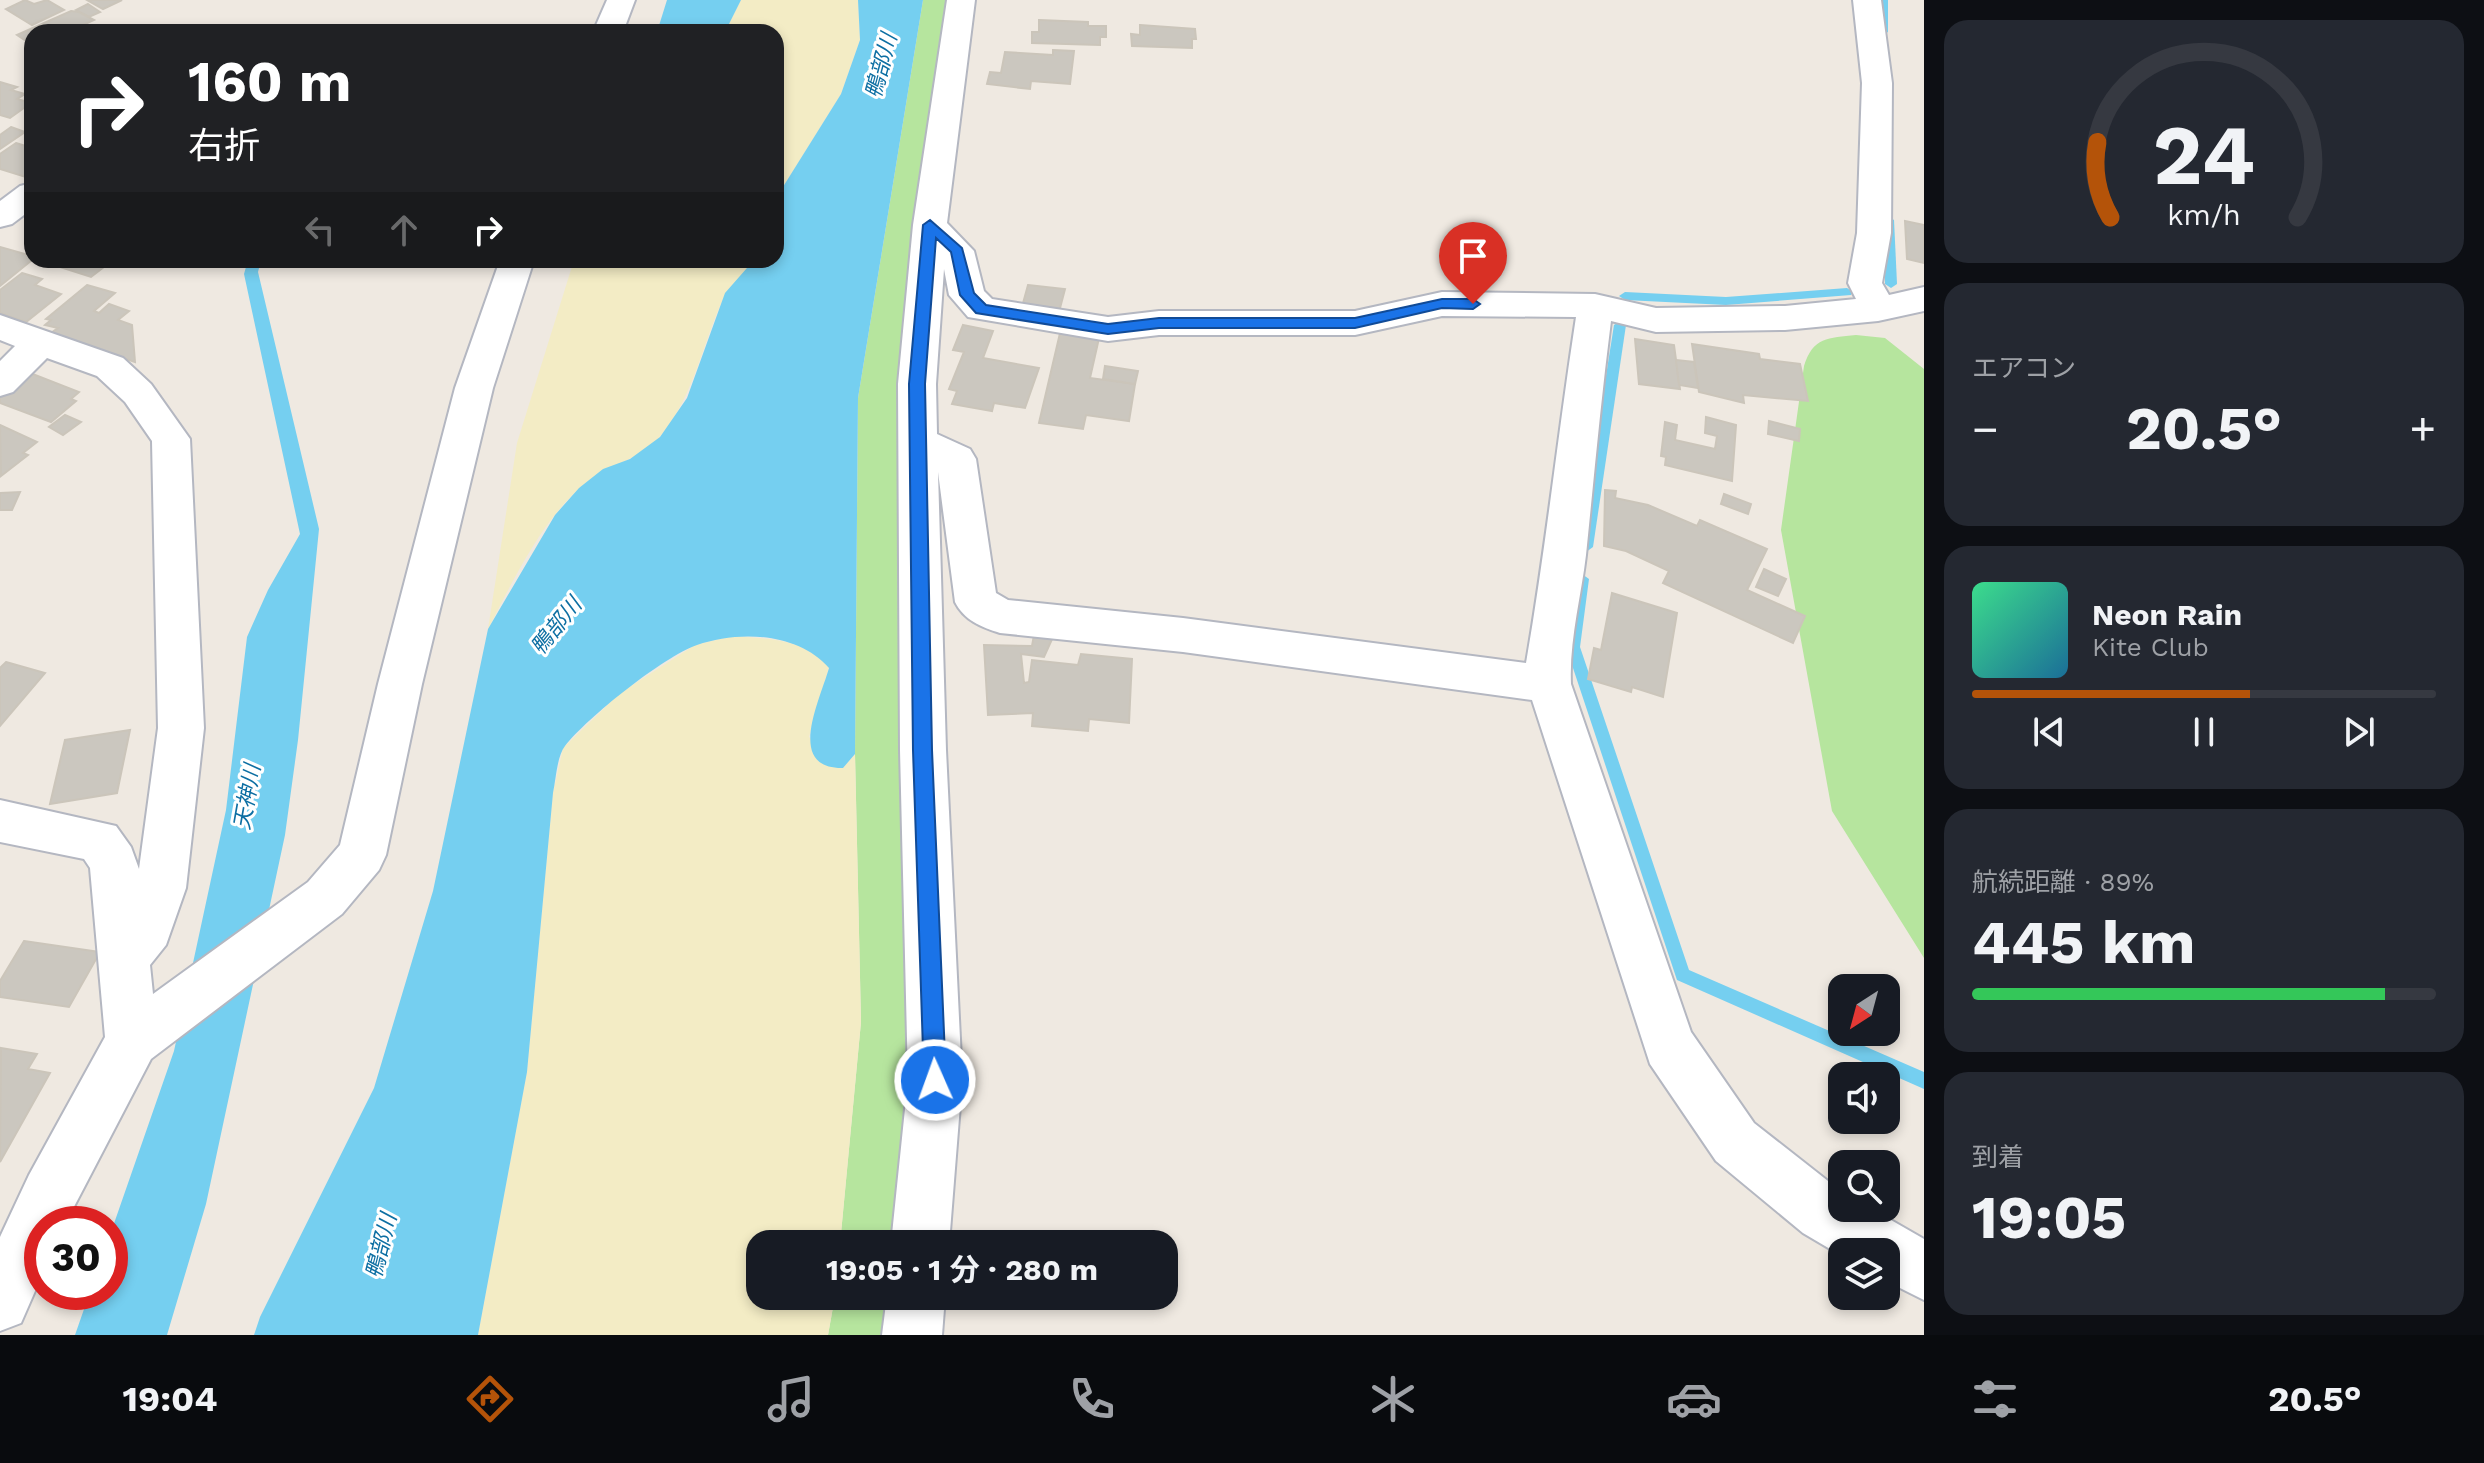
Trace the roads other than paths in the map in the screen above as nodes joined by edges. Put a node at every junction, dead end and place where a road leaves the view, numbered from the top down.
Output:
1 (621, 0) edge
2 (961, 0) edge
3 (1867, 0) edge
4 (611, 24) edge
5 (0, 179) edge
6 (24, 187) edge
7 (24, 197) edge
8 (0, 217) edge
9 (930, 225) junction
10 (514, 268) edge
11 (1924, 299) edge
12 (1595, 306) junction
13 (1878, 309) junction
14 (0, 327) edge
15 (41, 342) junction
16 (0, 383) edge
17 (919, 442) junction
18 (1549, 684) junction
19 (0, 821) edge
20 (124, 958) junction
21 (132, 1041) junction
22 (921, 1230) edge
23 (1924, 1271) edge
24 (0, 1302) edge
25 (915, 1310) edge
26 (912, 1335) edge

1 - 4 street
2 - 9 street
3 - 13 street
5 - 6 street
7 - 8 street
9 - 12 street
9 - 17 street
10 - 21 street
11 - 13 street
12 - 13 street
12 - 18 street
14 - 15 street
15 - 16 street
15 - 20 street
17 - 18 street
17 - 22 street
18 - 23 street
19 - 20 street
20 - 21 street
21 - 24 street
25 - 26 street

